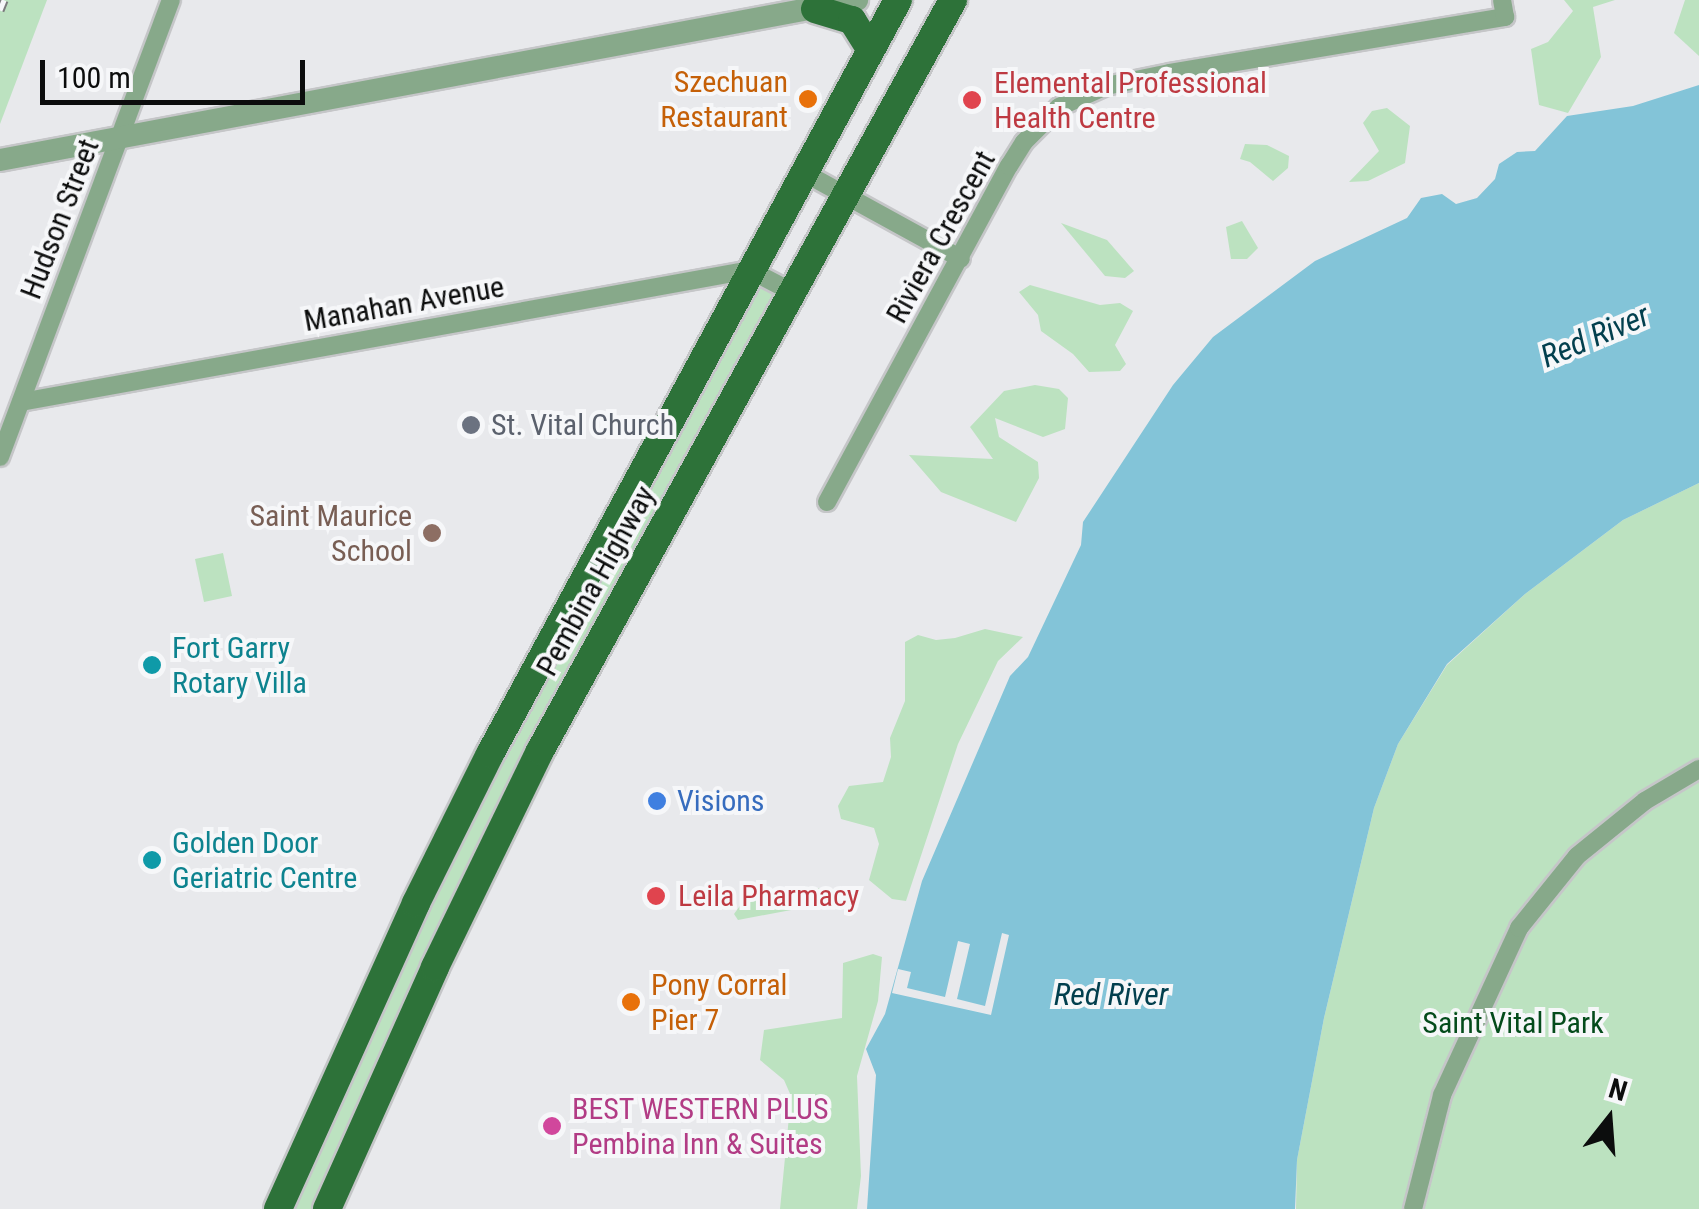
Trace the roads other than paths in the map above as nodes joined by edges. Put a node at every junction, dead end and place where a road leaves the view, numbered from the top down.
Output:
1 (171, 0) edge
2 (857, 0) edge
3 (898, 0) edge
4 (953, 0) edge
5 (1502, 0) edge
6 (816, 8) junction
7 (870, 49) junction
8 (120, 137) junction
9 (0, 160) edge
10 (804, 172) junction
11 (845, 196) junction
12 (961, 259) junction
13 (750, 270) junction
14 (792, 292) junction
15 (21, 402) junction
16 (0, 457) edge
17 (826, 502) dead end
18 (624, 504) junction
19 (664, 526) junction
20 (1699, 769) edge
21 (278, 1209) edge
22 (327, 1209) edge
23 (1413, 1209) edge

1 - 8 street, Hudson Street
2 - 6 street
3 - 7 main road, Pembina Highway
4 - 11 main road, Pembina Highway
5 - 12 street, Riviera Crescent
6 - 7 main road
6 - 8 street
7 - 10 main road, Pembina Highway
8 - 9 street
8 - 15 street, Hudson Street
10 - 11 street
10 - 13 main road, Pembina Highway
11 - 12 street
11 - 14 main road, Pembina Highway
12 - 17 street, Riviera Crescent
13 - 14 street
13 - 15 street, Manahan Avenue
13 - 18 main road, Pembina Highway
14 - 19 main road, Pembina Highway
15 - 16 street, Hudson Street
18 - 19 main road
18 - 21 main road, Pembina Highway
19 - 22 main road, Pembina Highway
20 - 23 street

